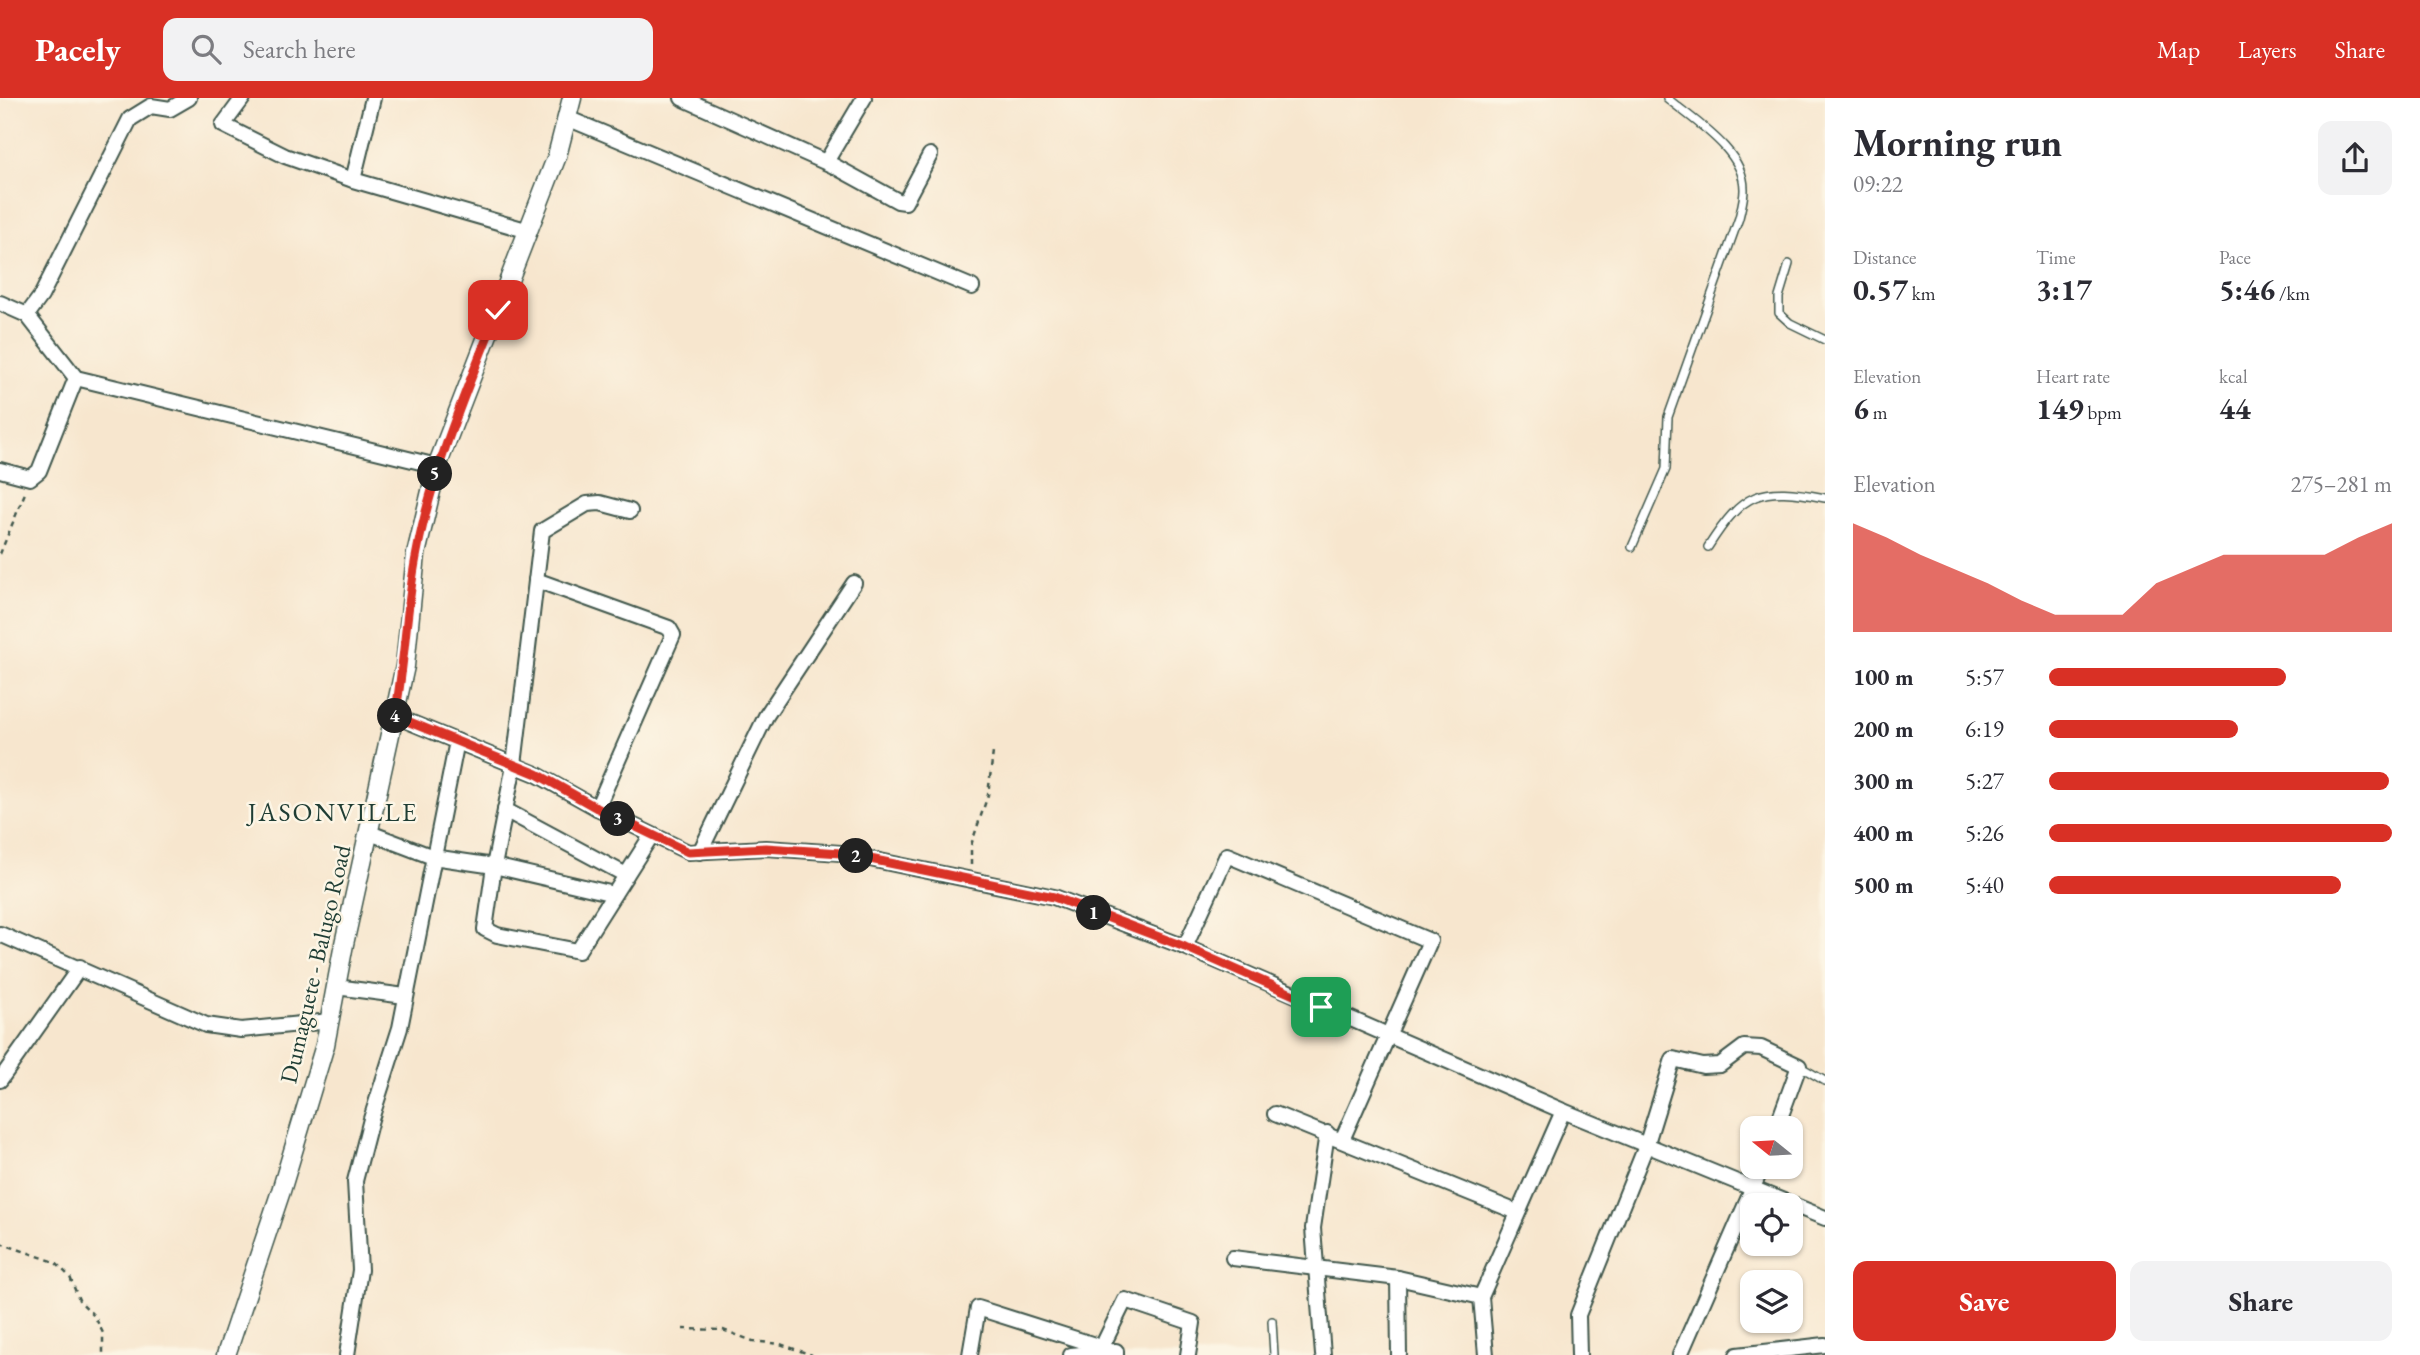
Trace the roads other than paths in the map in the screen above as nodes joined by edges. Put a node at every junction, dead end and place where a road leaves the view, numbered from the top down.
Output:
1 (189, 98) edge
2 (243, 98) edge
3 (373, 98) edge
4 (572, 98) edge
5 (682, 98) edge
6 (864, 98) edge
7 (1667, 98) edge
8 (567, 117) junction
9 (930, 155) dead end
10 (826, 162) junction
11 (353, 180) junction
12 (529, 231) junction
13 (1789, 264) dead end
14 (972, 287) dead end
15 (0, 303) edge
16 (27, 315) junction
17 (1825, 340) edge
18 (76, 378) junction
19 (437, 466) junction
20 (0, 470) edge
21 (1825, 498) edge
22 (630, 511) dead end
23 (1632, 547) dead end
24 (1708, 547) dead end
25 (536, 580) junction
26 (854, 583) dead end
27 (395, 716) junction
28 (457, 741) junction
29 (514, 765) junction
30 (597, 808) junction
31 (505, 810) junction
32 (370, 833) junction
33 (651, 836) junction
34 (700, 852) junction
35 (433, 857) junction
36 (494, 866) junction
37 (626, 875) junction
38 (614, 894) junction
39 (0, 934) edge
40 (1185, 947) junction
41 (79, 967) junction
42 (336, 987) junction
43 (405, 996) junction
44 (330, 1021) junction
45 (1390, 1037) junction
46 (1799, 1066) junction
47 (0, 1080) edge
48 (1825, 1081) edge
49 (1563, 1111) junction
50 (1275, 1114) dead end
51 (1781, 1116) edge
52 (1327, 1133) junction
53 (1342, 1140) junction
54 (1646, 1146) junction
55 (1757, 1180) edge
56 (1754, 1190) junction
57 (1517, 1212) junction
58 (1825, 1218) edge
59 (1233, 1258) dead end
60 (1317, 1267) junction
61 (1398, 1278) junction
62 (1481, 1297) junction
63 (1272, 1321) dead end
64 (1825, 1345) edge
65 (1100, 1350) junction
66 (1785, 1352) edge
67 (226, 1355) edge
68 (347, 1355) edge
69 (970, 1355) edge
70 (1071, 1355) edge
71 (1116, 1355) edge
72 (1188, 1355) edge
73 (1275, 1355) edge
74 (1323, 1355) edge
75 (1399, 1355) edge
76 (1486, 1355) edge
77 (1579, 1355) edge
78 (1680, 1355) edge
79 (1737, 1355) edge

1 - 16 street
2 - 11 street
3 - 11 street
4 - 8 street, Dumaguete - Balugo Road
5 - 10 street
6 - 10 street
7 - 23 lane
8 - 12 street, Dumaguete - Balugo Road
8 - 14 street
9 - 10 street
11 - 12 street
12 - 19 street, Dumaguete - Balugo Road
13 - 17 lane
15 - 16 street
16 - 18 street
18 - 19 street
18 - 20 street
19 - 27 street, Dumaguete - Balugo Road
21 - 24 lane
22 - 25 street
25 - 29 street
25 - 30 street
26 - 34 street
27 - 28 street
27 - 32 street, Dumaguete - Balugo Road
28 - 29 street
28 - 35 street
29 - 30 street
29 - 31 street
30 - 33 street
31 - 36 street
31 - 37 street
32 - 35 street
32 - 42 street, Dumaguete - Balugo Road
33 - 34 street
33 - 37 street
34 - 40 street
35 - 36 street
35 - 43 street
36 - 38 street
36 - 38 street
37 - 38 street
39 - 41 street
40 - 45 street
40 - 45 street
41 - 44 street
41 - 47 street
42 - 43 street
42 - 44 street, Dumaguete - Balugo Road
43 - 68 street
44 - 67 street, Dumaguete - Balugo Road
45 - 49 street
45 - 53 street
46 - 48 lane
46 - 51 street
46 - 54 street
49 - 54 street
49 - 57 street
50 - 52 street
52 - 53 street
52 - 60 street
53 - 57 street
54 - 56 street
54 - 77 street
55 - 56 street
56 - 58 street
56 - 78 street
57 - 62 street
59 - 60 street
60 - 61 street
60 - 74 street
61 - 62 street
61 - 75 street
62 - 76 street
63 - 73 lane
64 - 66 street
65 - 69 street
65 - 70 street
65 - 71 street
65 - 72 street
66 - 79 street

